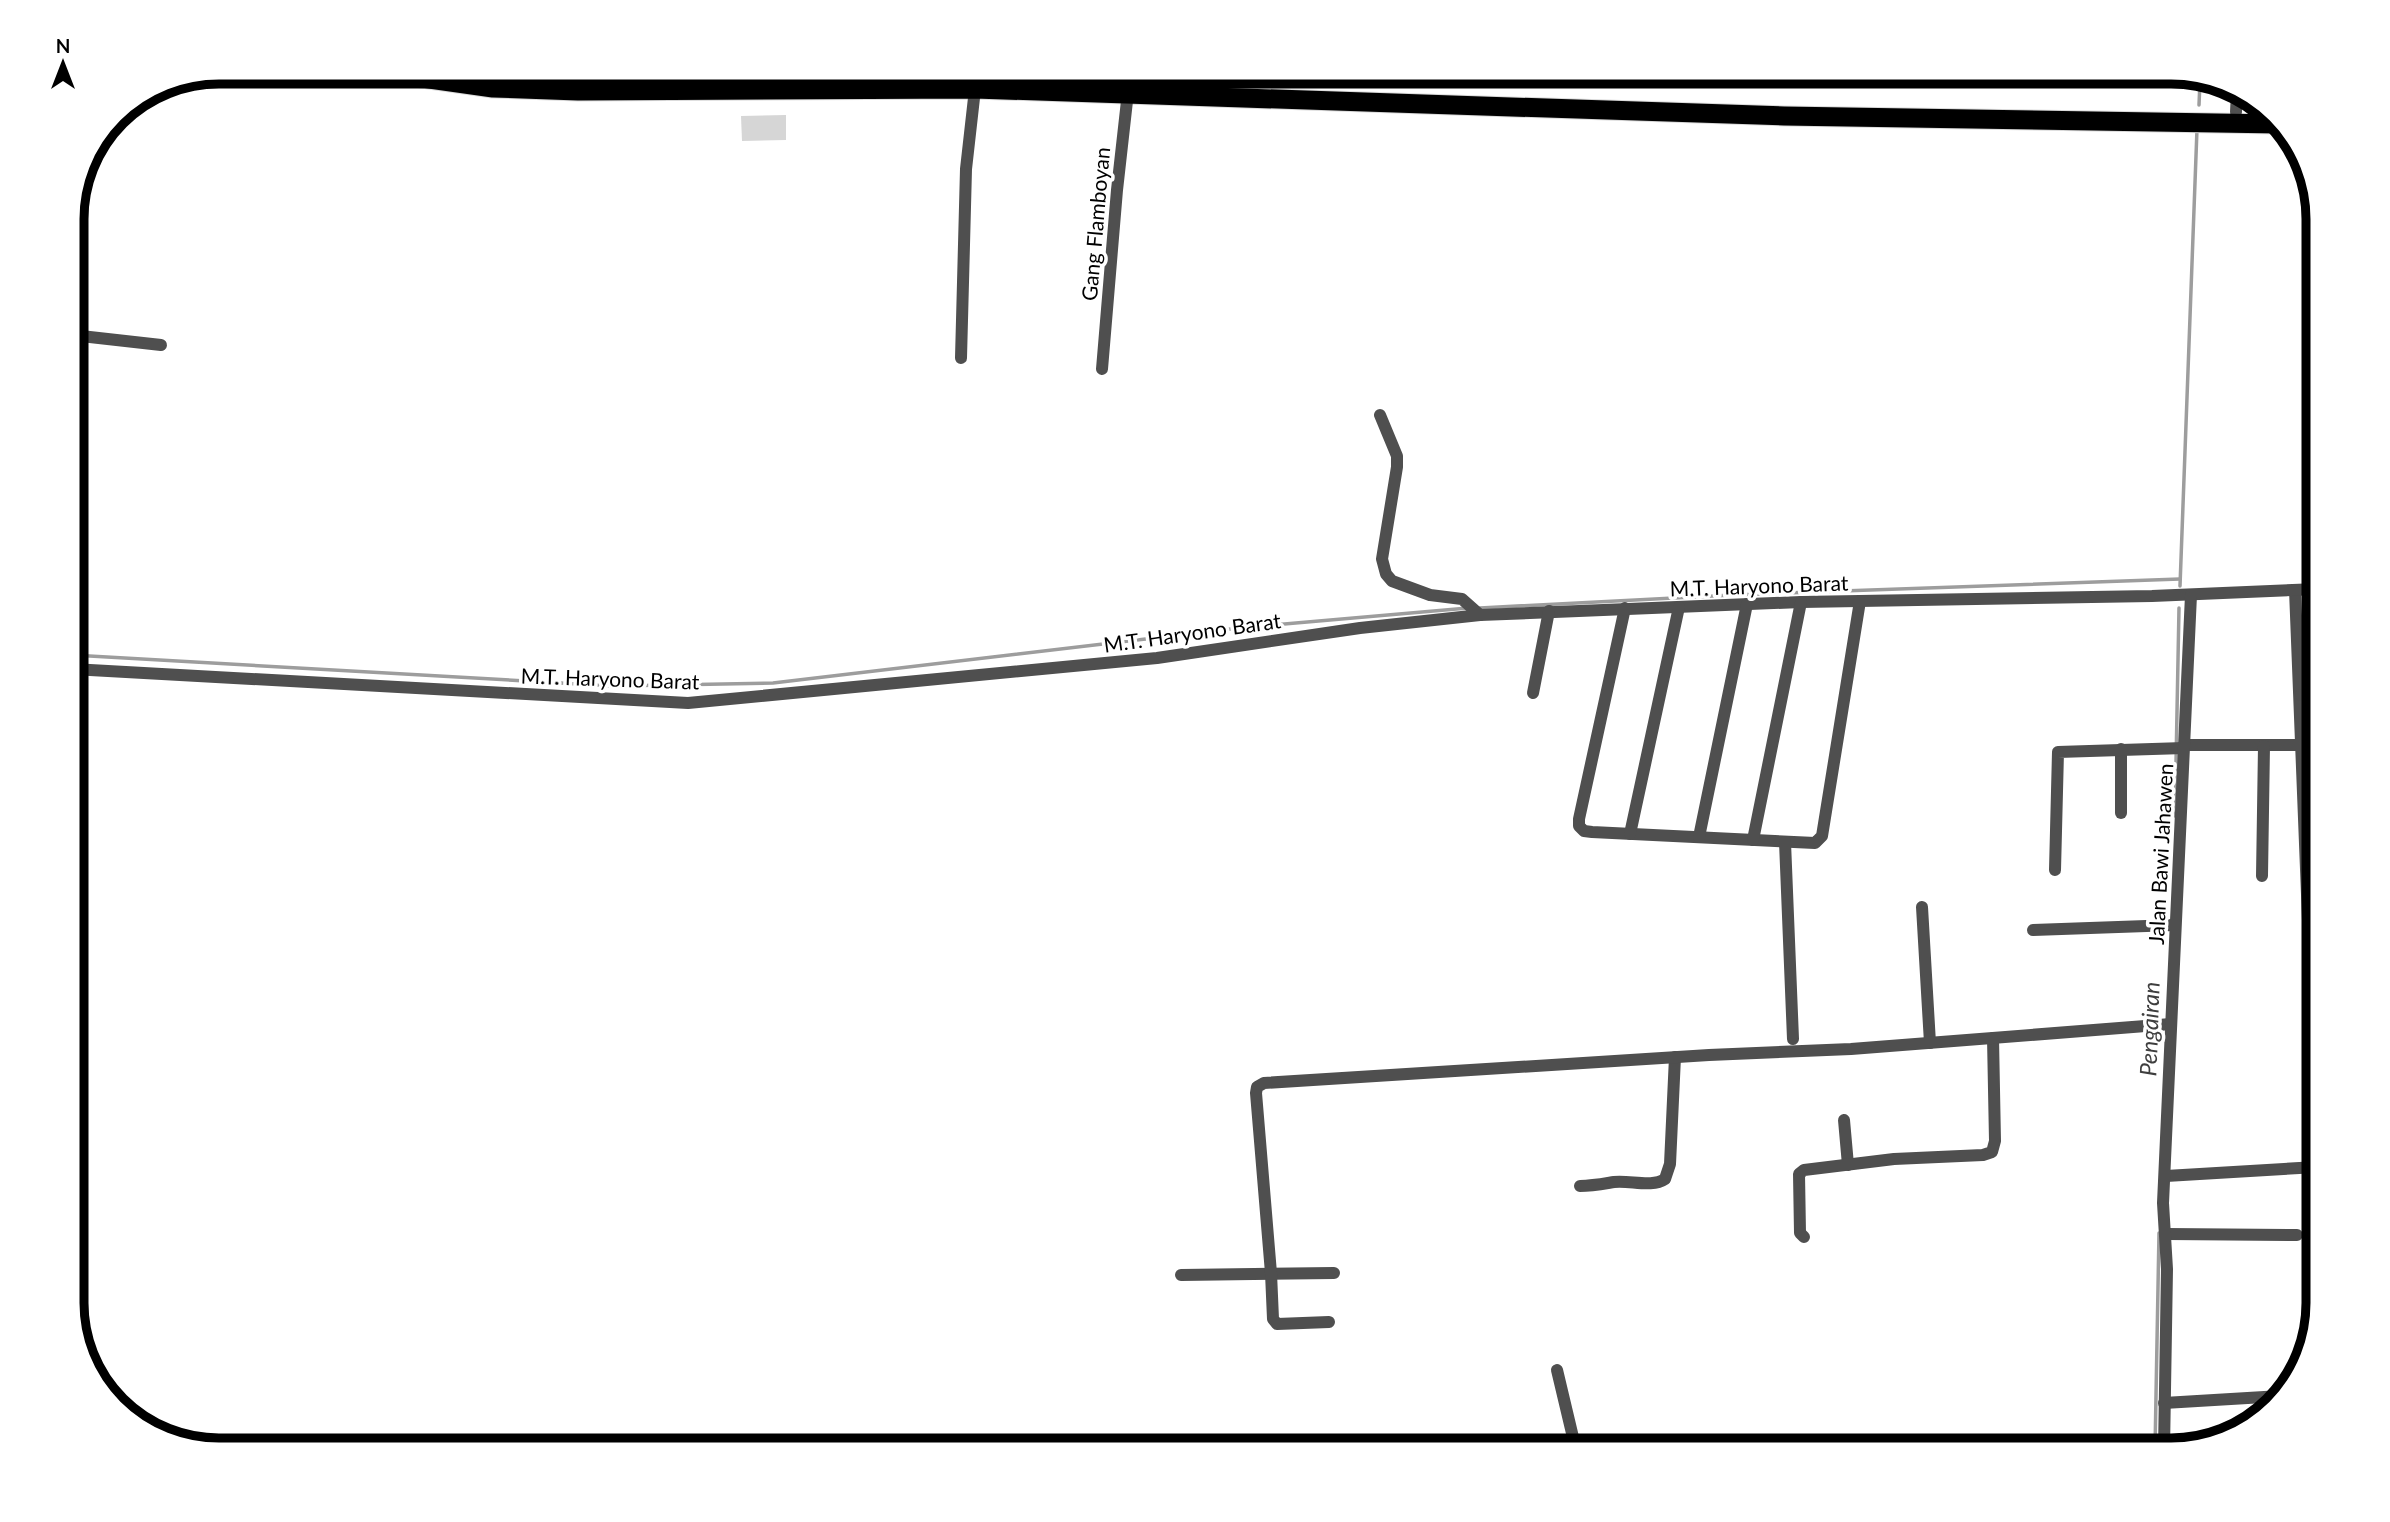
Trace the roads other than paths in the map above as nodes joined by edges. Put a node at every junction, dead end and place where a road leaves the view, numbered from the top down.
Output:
1 (454, 84) edge
2 (1072, 84) edge
3 (1128, 88) junction
4 (975, 89) junction
5 (2237, 102) edge
6 (2236, 112) junction
7 (2253, 113) edge
8 (2041, 115) junction
9 (2266, 124) edge
10 (84, 336) edge
11 (160, 345) dead end
12 (961, 358) dead end
13 (1102, 369) dead end
14 (1380, 415) dead end
15 (2295, 590) junction
16 (2306, 590) edge
17 (2191, 595) junction
18 (1860, 601) junction
19 (1801, 602) junction
20 (1747, 604) junction
21 (1679, 607) junction
22 (1625, 608) junction
23 (1549, 611) junction
24 (1480, 615) junction
25 (84, 670) edge
26 (1533, 693) dead end
27 (2301, 695) junction
28 (2306, 695) edge
29 (2303, 745) junction
30 (2184, 746) junction
31 (2264, 746) junction
32 (2121, 749) junction
33 (2121, 813) dead end
34 (2306, 827) edge
35 (1630, 834) junction
36 (1699, 837) junction
37 (1753, 840) junction
38 (1785, 842) junction
39 (2056, 870) dead end
40 (2262, 876) dead end
41 (1922, 907) dead end
42 (2175, 925) junction
43 (2033, 930) dead end
44 (2171, 1024) junction
45 (1993, 1038) junction
46 (1793, 1039) dead end
47 (1930, 1043) junction
48 (1675, 1057) junction
49 (1844, 1120) dead end
50 (1848, 1165) junction
51 (2306, 1168) edge
52 (2165, 1176) junction
53 (1580, 1186) dead end
54 (2167, 1234) junction
55 (2297, 1235) dead end
56 (1804, 1237) dead end
57 (1271, 1272) junction
58 (1334, 1273) dead end
59 (1181, 1275) dead end
60 (1329, 1322) dead end
61 (1557, 1370) dead end
62 (2267, 1397) edge
63 (2164, 1402) junction
64 (1573, 1438) edge
65 (2164, 1438) edge

1 - 4 highway
2 - 3 highway
3 - 4 highway
3 - 8 highway
3 - 13 street, Gang Flamboyan
4 - 12 street
5 - 6 street
6 - 7 highway
6 - 8 highway
8 - 9 highway
10 - 11 street
14 - 24 street
15 - 16 street, M.T. Haryono Barat
15 - 17 street, M.T. Haryono Barat
15 - 27 street
17 - 18 street, M.T. Haryono Barat
17 - 30 street, Jalan Bawi Jahawen
18 - 19 street, M.T. Haryono Barat
18 - 38 street
19 - 20 street, M.T. Haryono Barat
19 - 37 street
20 - 21 street, M.T. Haryono Barat
20 - 36 street
21 - 22 street, M.T. Haryono Barat
21 - 35 street
22 - 23 street, M.T. Haryono Barat
22 - 35 street
23 - 24 street, M.T. Haryono Barat
23 - 26 street
24 - 25 street, M.T. Haryono Barat
27 - 28 street
27 - 29 street
29 - 31 street
29 - 34 street
30 - 31 street
30 - 32 street
30 - 42 street, Jalan Bawi Jahawen
31 - 40 street
32 - 33 street
32 - 39 street
35 - 36 street
36 - 37 street
37 - 38 street
38 - 46 street
41 - 47 street
42 - 43 street
42 - 44 street, Jalan Bawi Jahawen
44 - 45 street
44 - 52 street, Jalan Bawi Jahawen
45 - 47 street
45 - 50 street
47 - 48 street
48 - 53 street
48 - 57 street
49 - 50 street
50 - 56 street
51 - 52 street
52 - 54 street, Jalan Bawi Jahawen
54 - 55 street
54 - 63 street, Jalan Bawi Jahawen
57 - 58 street
57 - 59 street
57 - 60 street
61 - 64 street
62 - 63 street
63 - 65 street, Jalan Bawi Jahawen

